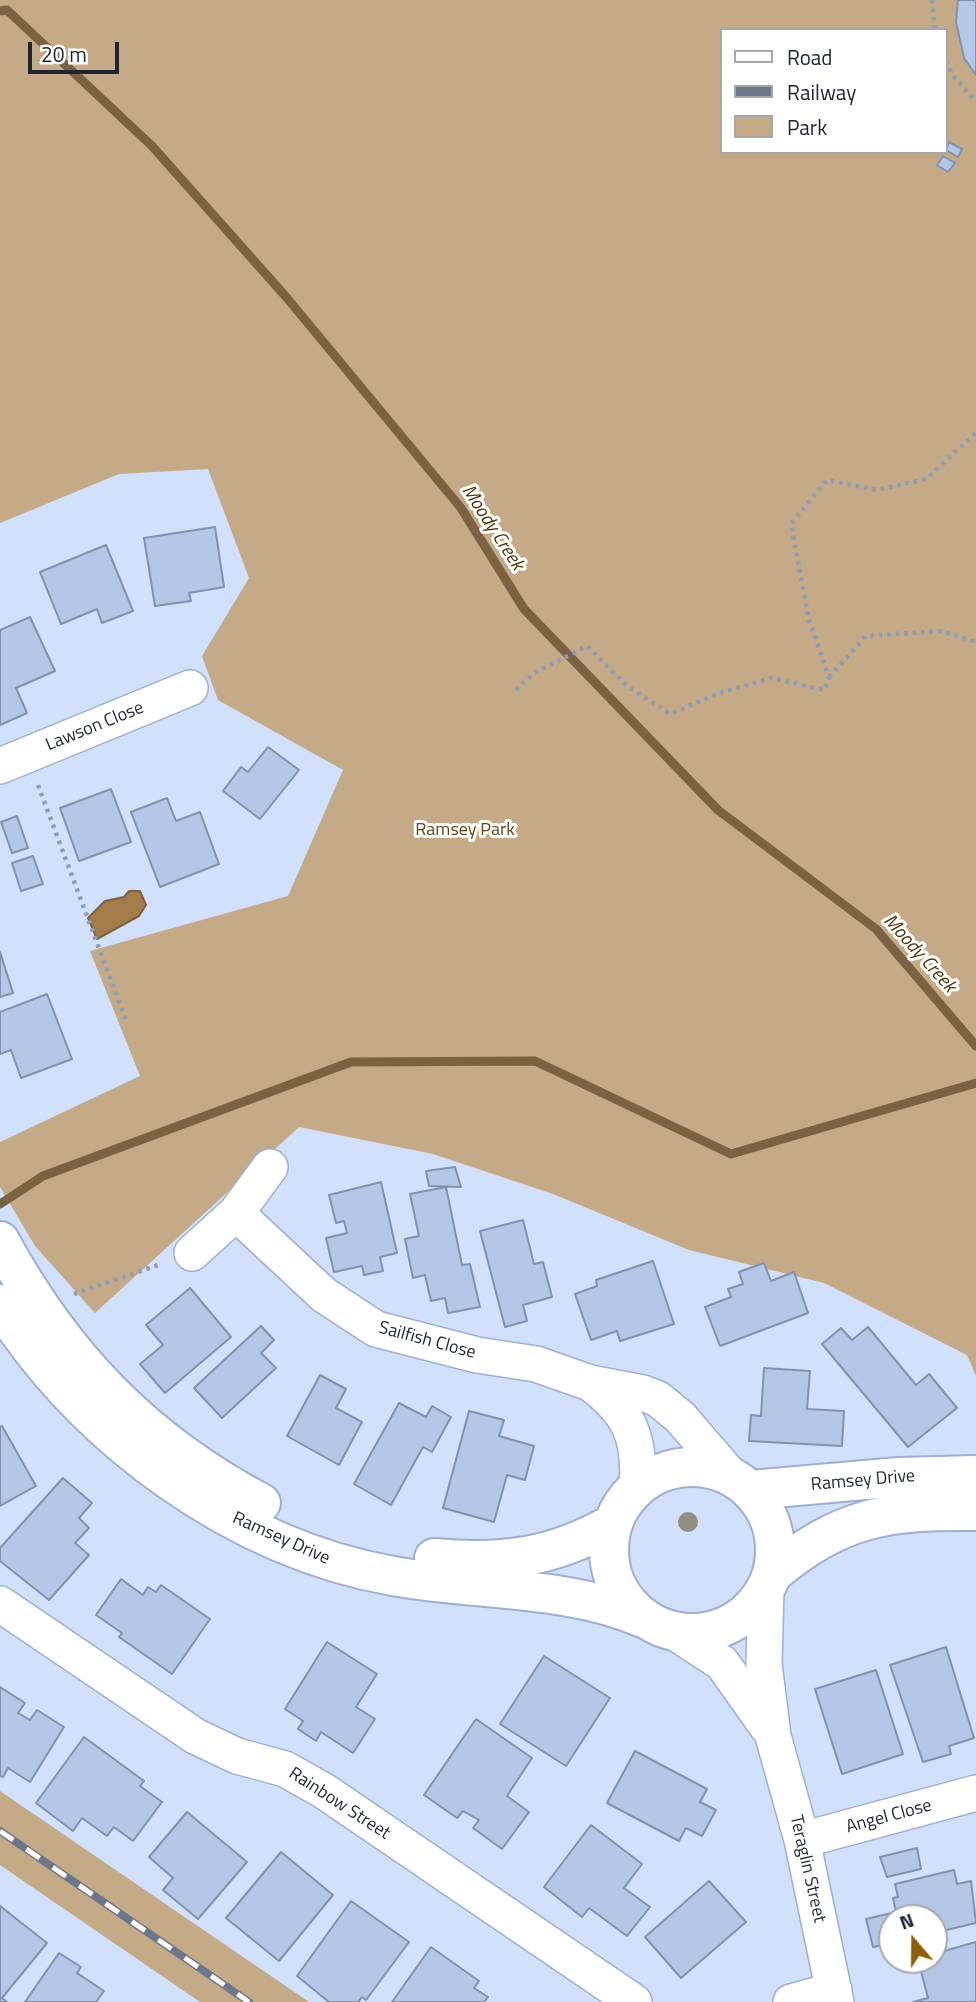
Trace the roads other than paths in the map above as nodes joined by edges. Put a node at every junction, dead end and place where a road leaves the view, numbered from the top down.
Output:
1 (190, 688) dead end
2 (13, 760) edge
3 (270, 1167) dead end
4 (236, 1213) junction
5 (0, 1241) edge
6 (192, 1253) road end
7 (0, 1304) edge
8 (590, 1383) junction
9 (976, 1475) edge
10 (741, 1483) junction
11 (637, 1487) junction
12 (976, 1511) edge
13 (612, 1524) junction
14 (769, 1581) junction
15 (0, 1604) edge
16 (658, 1624) junction
17 (774, 1736) junction
18 (976, 1793) edge
19 (802, 1840) junction
20 (835, 1996) edge
21 (634, 2002) edge
22 (791, 2002) edge

1 - 2 street, Lawson Close
3 - 4 street
4 - 6 street
4 - 8 street, Sailfish Close
5 - 13 main road, Ramsey Drive
7 - 16 main road, Ramsey Drive
8 - 10 street, Sailfish Close
8 - 11 street, Sailfish Close
9 - 10 main road, Ramsey Drive
10 - 11 main road
10 - 14 main road
11 - 13 main road
12 - 14 main road, Ramsey Drive
13 - 16 main road
14 - 16 main road
14 - 17 street, Teraglin Street
15 - 21 street, Rainbow Street
16 - 17 street, Teraglin Street
17 - 19 street, Teraglin Street
18 - 19 street, Angel Close
19 - 20 street, Teraglin Street
20 - 22 street

